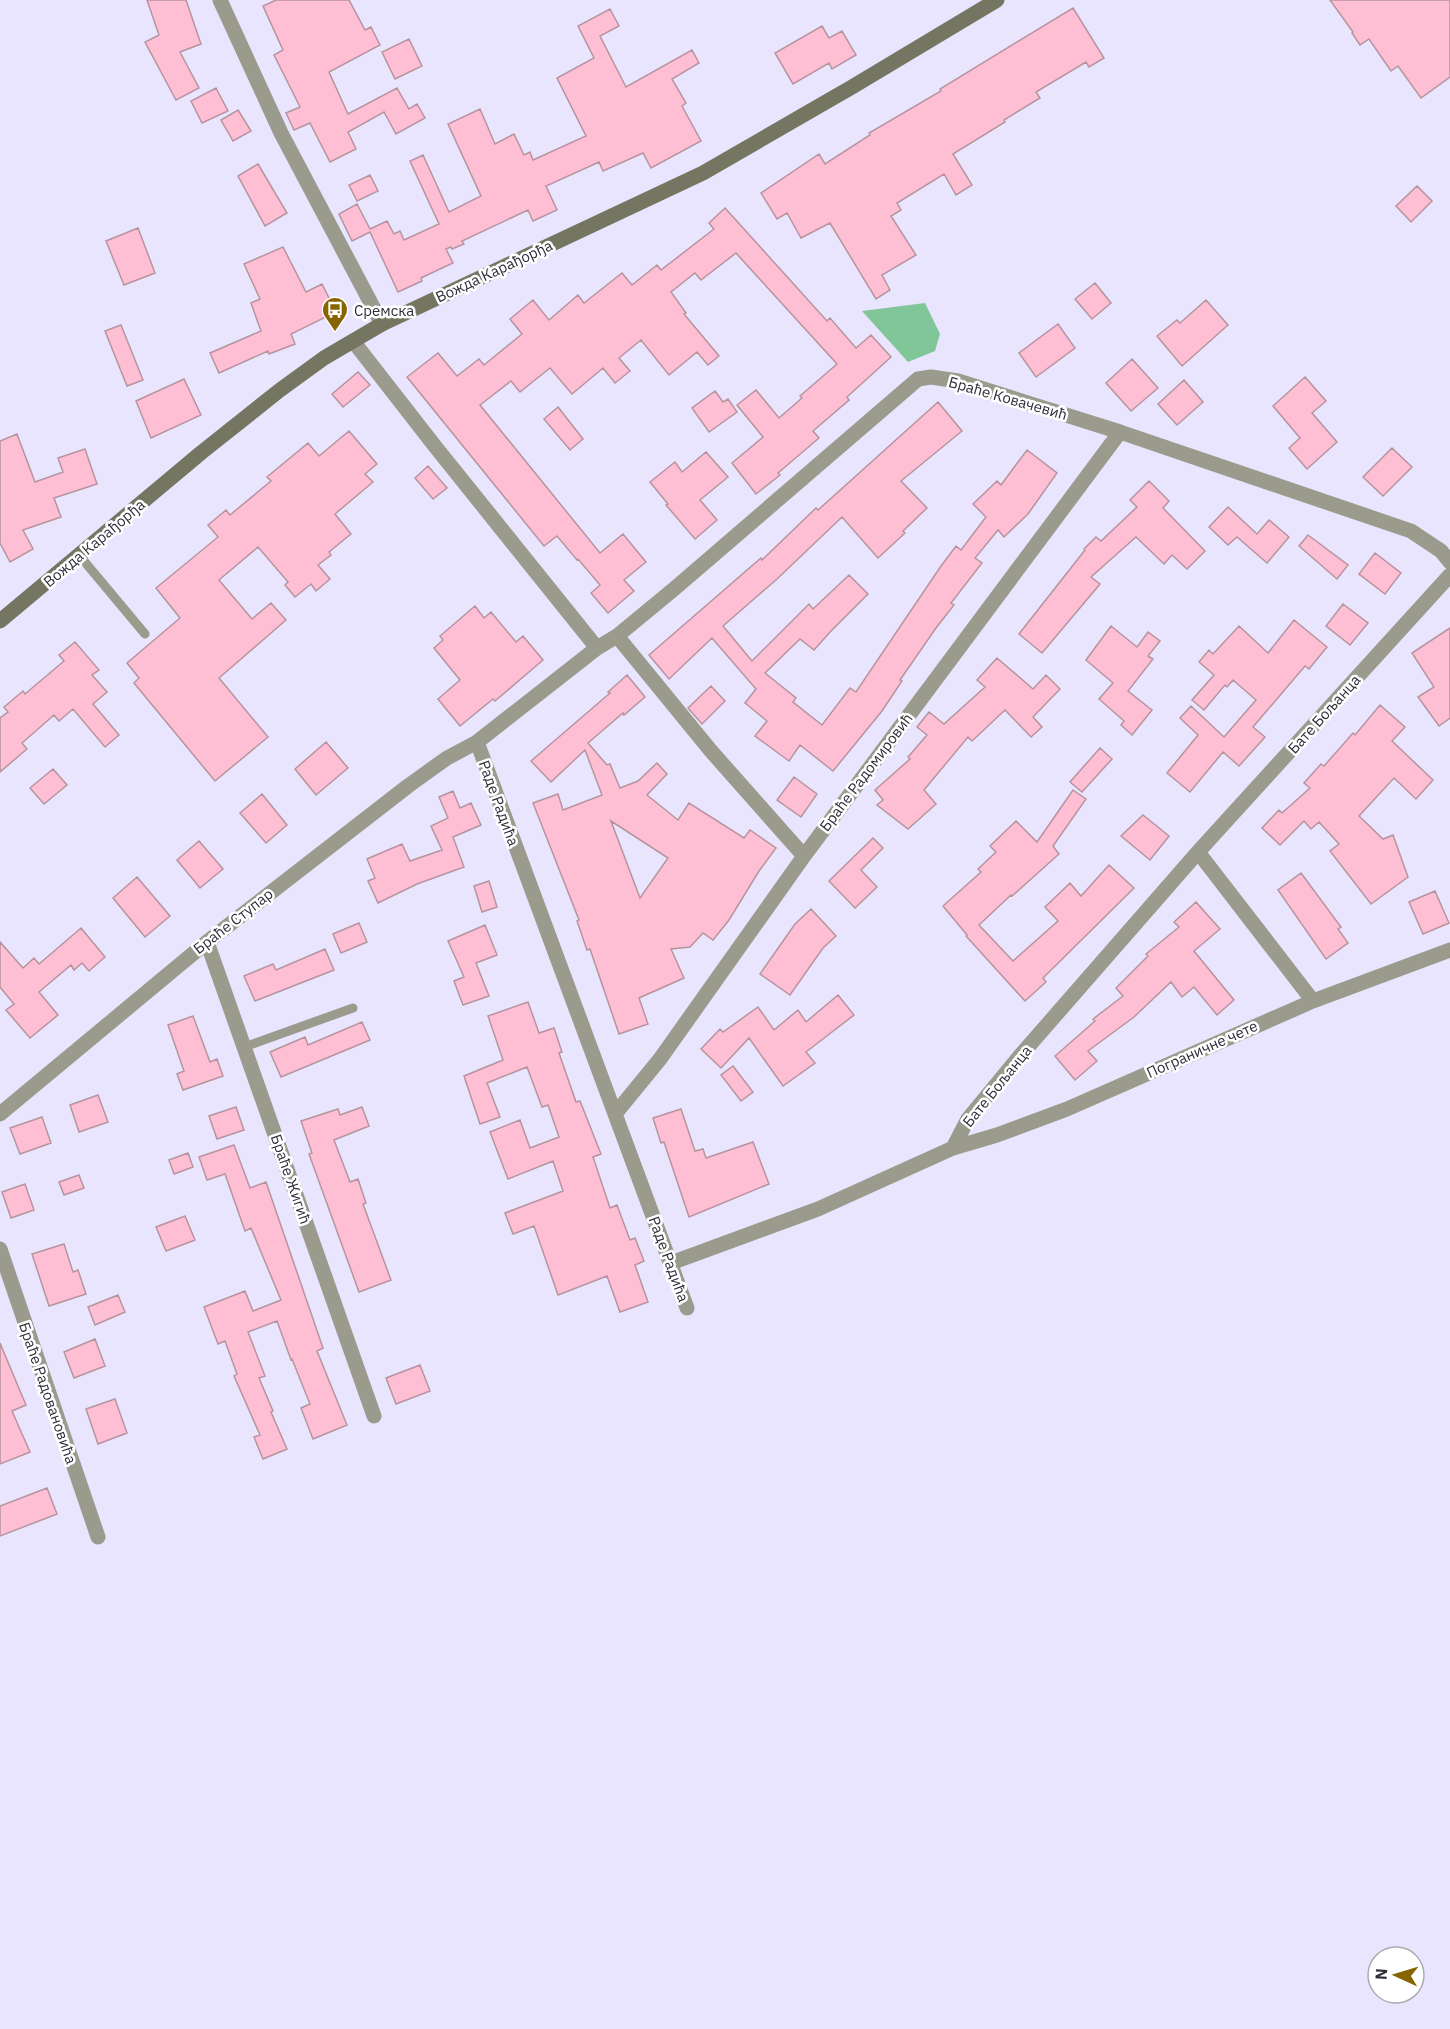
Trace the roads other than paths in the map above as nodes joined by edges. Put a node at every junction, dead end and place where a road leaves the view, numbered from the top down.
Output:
1 (220, 0) edge
2 (997, 0) edge
3 (382, 324) junction
4 (353, 341) junction
5 (1120, 432) junction
6 (79, 555) junction
7 (1450, 562) edge
8 (1450, 575) edge
9 (0, 621) edge
10 (145, 634) dead end
11 (616, 636) junction
12 (597, 648) junction
13 (477, 742) junction
14 (1198, 852) junction
15 (804, 856) junction
16 (207, 942) junction
17 (1450, 950) edge
18 (1313, 1001) junction
19 (353, 1008) dead end
20 (244, 1047) junction
21 (0, 1114) edge
22 (615, 1114) junction
23 (953, 1148) junction
24 (0, 1249) edge
25 (671, 1263) junction
26 (687, 1308) dead end
27 (374, 1416) dead end
28 (98, 1538) dead end

1 - 3 street
2 - 3 main road, Вожда Карађорђа
3 - 4 main road, Вожда Карађорђа
4 - 6 main road, Вожда Карађорђа
4 - 12 street
5 - 7 street, Браће Ковачевић
5 - 11 street, Браће Ковачевић
5 - 15 street, Браће Радомировић
6 - 9 main road, Вожда Карађорђа
6 - 10 lane
8 - 14 street, Бате Бољанца
11 - 12 street, Браће Ковачевић
11 - 15 street
12 - 13 street, Раде Радића
13 - 16 street, Браће Ступар
13 - 22 street, Раде Радића
14 - 18 street
14 - 23 street, Бате Бољанца
15 - 22 street, Браће Радомировић
16 - 20 street, Браће Жигић
16 - 21 street, Браће Ступар
17 - 18 street, Пограничне чете
18 - 23 street, Пограничне чете
19 - 20 lane
20 - 27 street, Браће Жигић
22 - 25 street, Раде Радића
23 - 25 street
24 - 28 street, Браће Радовановића
25 - 26 street, Раде Радића

